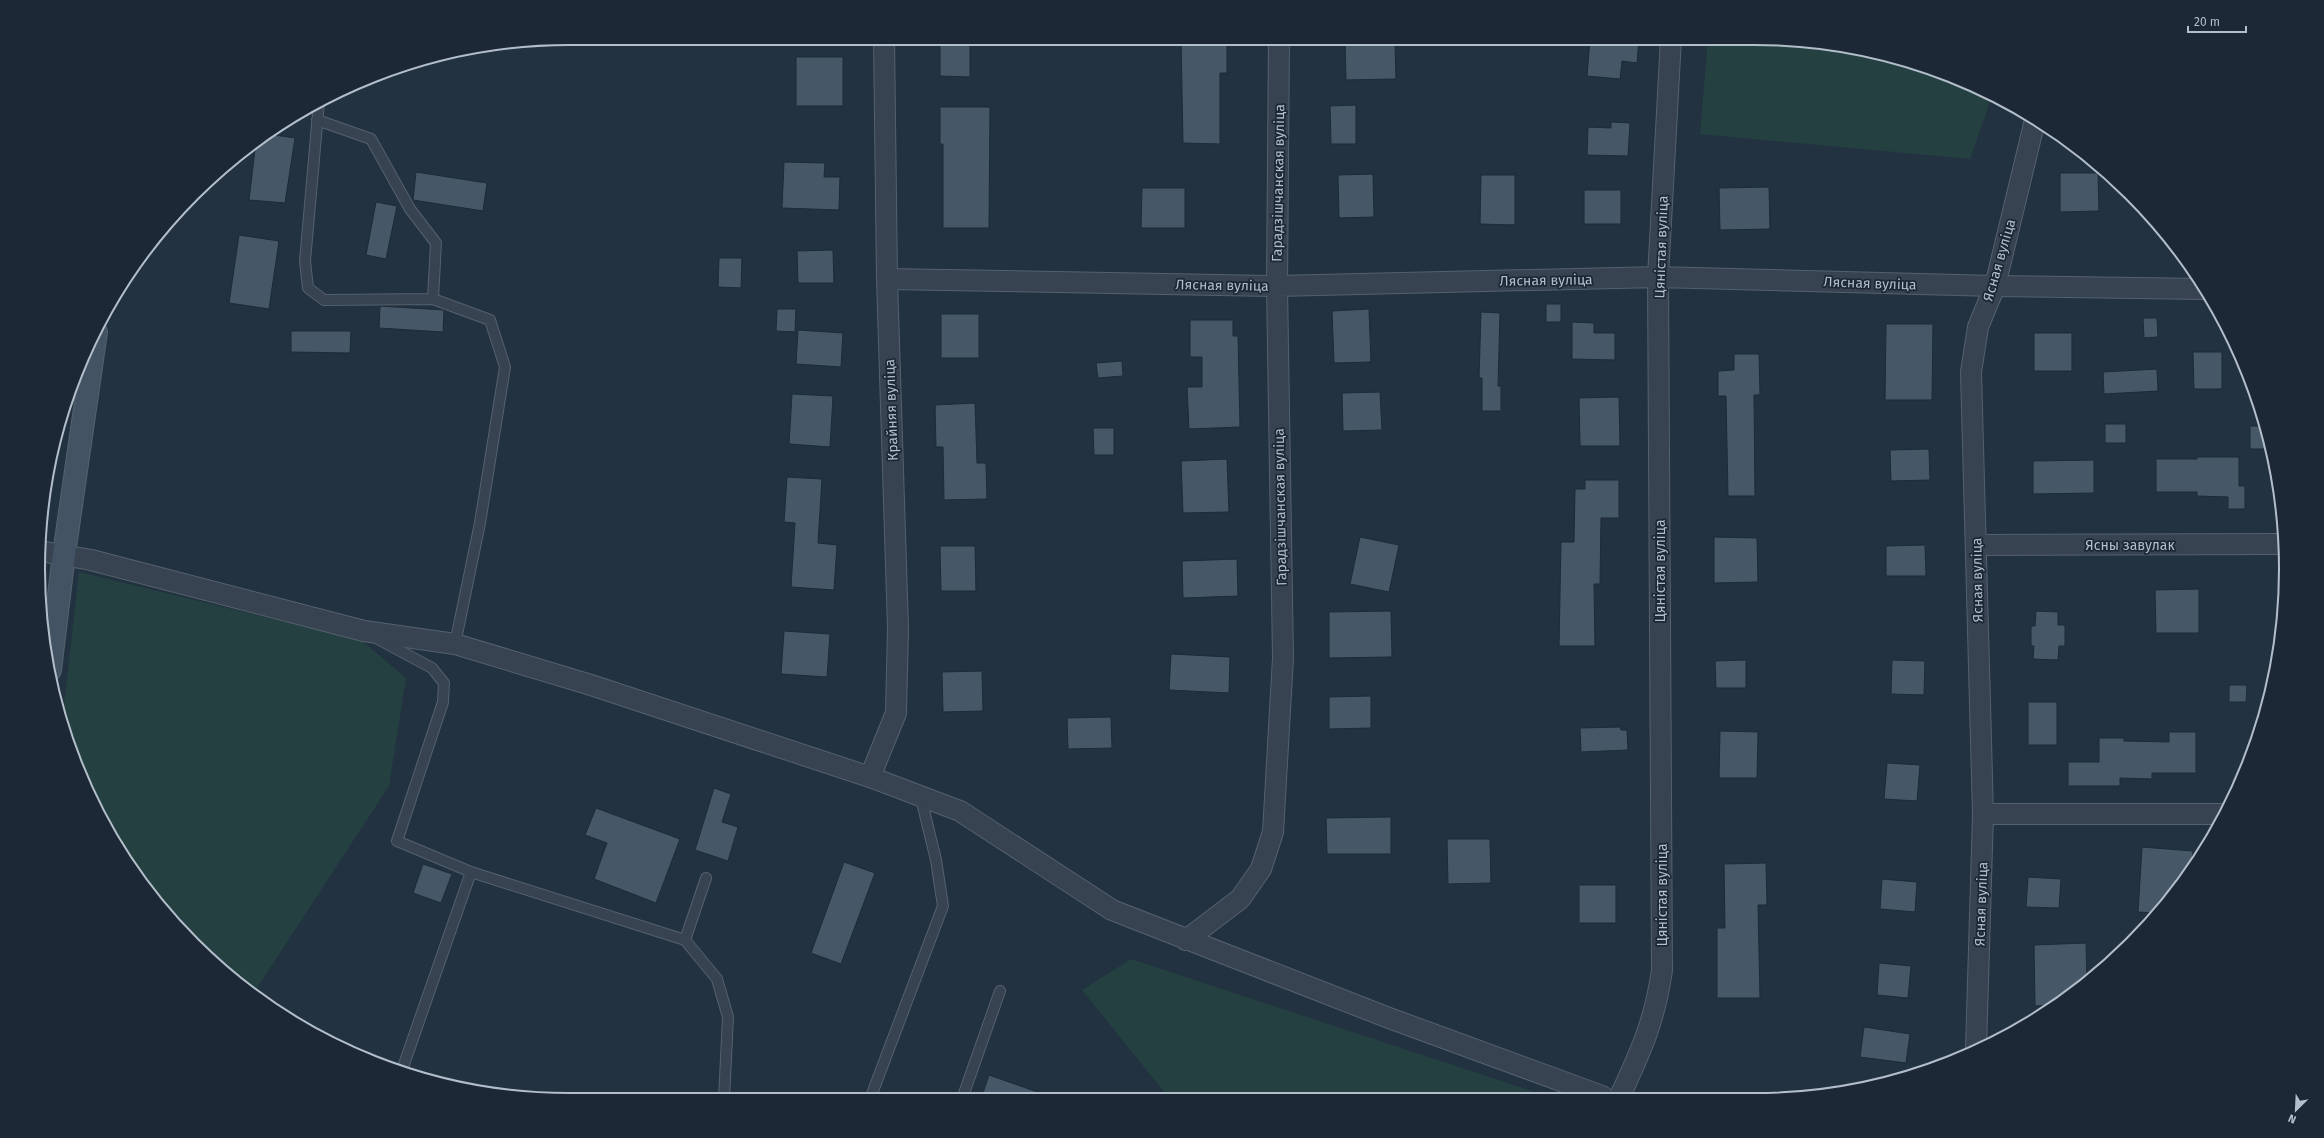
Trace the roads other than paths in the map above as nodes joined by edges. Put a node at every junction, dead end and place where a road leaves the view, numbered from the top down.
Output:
1 (884, 45) edge
2 (1279, 45) edge
3 (1671, 45) edge
4 (318, 109) edge
5 (317, 120) junction
6 (2034, 125) edge
7 (1658, 277) junction
8 (887, 279) junction
9 (1276, 286) junction
10 (1995, 286) junction
11 (2198, 289) edge
12 (433, 299) junction
13 (94, 349) edge
14 (2278, 544) edge
15 (1977, 545) junction
16 (46, 552) edge
17 (64, 554) junction
18 (364, 631) junction
19 (455, 644) junction
20 (52, 654) edge
21 (870, 777) junction
22 (920, 794) junction
23 (1983, 814) junction
24 (2218, 814) edge
25 (471, 872) junction
26 (706, 878) dead end
27 (685, 940) junction
28 (1186, 940) junction
29 (1000, 991) dead end
30 (1976, 1044) edge
31 (403, 1066) edge
32 (724, 1093) edge
33 (872, 1093) edge
34 (964, 1093) edge
35 (1594, 1093) edge
36 (1621, 1093) edge

1 - 8 street, Крайняя вуліца
2 - 9 street, Гарадзішчанская вуліца
3 - 7 street, Цяністая вуліца
4 - 5 lane
5 - 12 lane
5 - 12 lane
6 - 10 street, Ясная вуліца
7 - 9 street, Лясная вуліца
7 - 10 street, Лясная вуліца
7 - 36 street, Цяністая вуліца
8 - 9 street, Лясная вуліца
8 - 21 street, Крайняя вуліца
9 - 28 street, Гарадзішчанская вуліца
10 - 11 street, Лясная вуліца
10 - 15 street, Ясная вуліца
12 - 19 lane
13 - 17 main road
14 - 15 street, Ясны завулак
15 - 23 street, Ясная вуліца
16 - 17 street
17 - 18 street
17 - 20 main road
18 - 19 street
18 - 25 lane
19 - 21 street
21 - 22 street
22 - 28 street
22 - 33 lane
23 - 24 street
23 - 30 street, Ясная вуліца
25 - 27 lane
25 - 31 lane
26 - 27 lane
27 - 32 lane
28 - 35 street
29 - 34 lane

